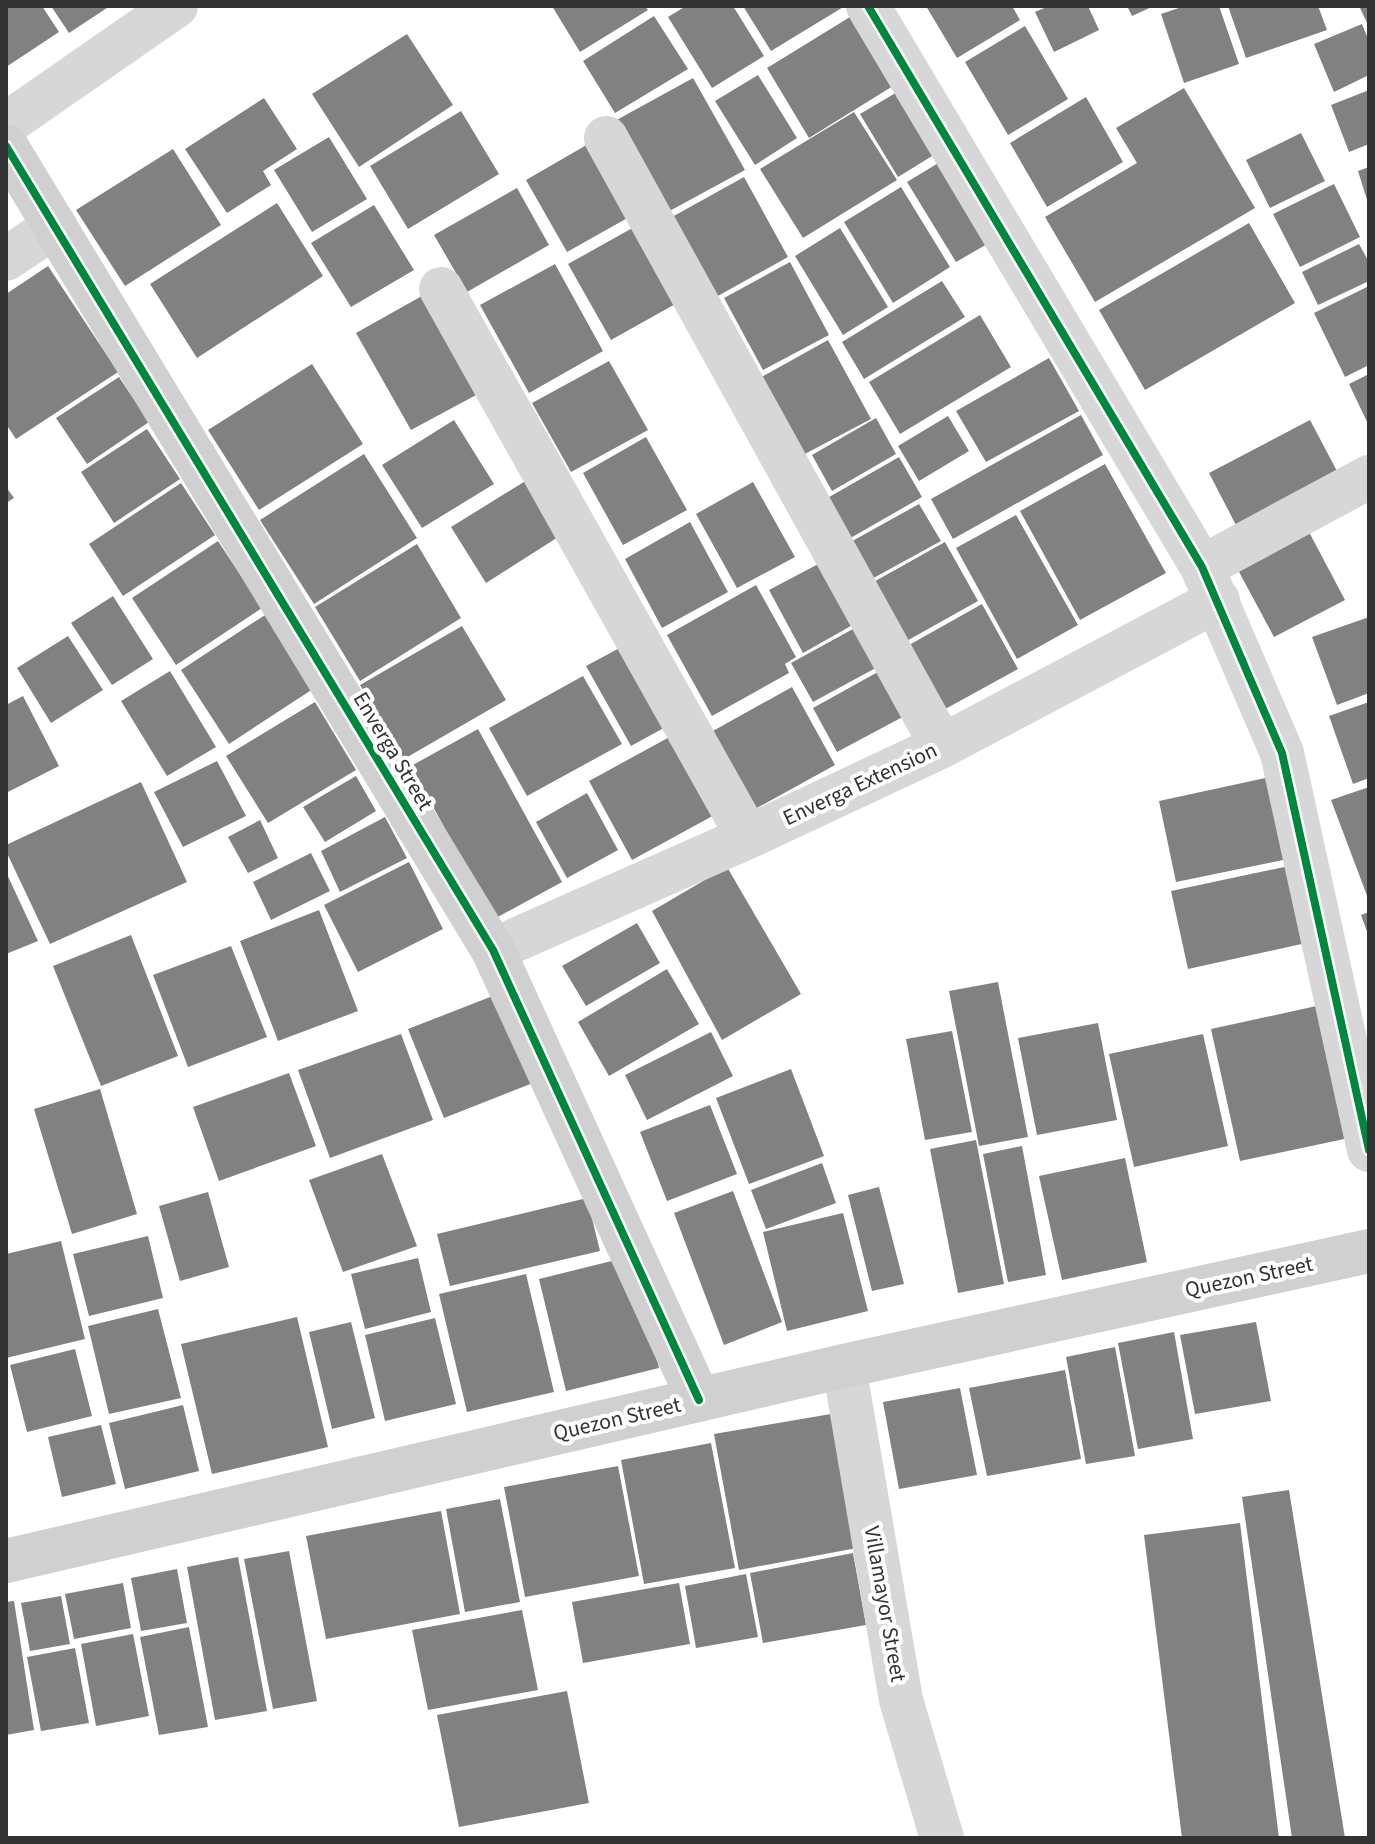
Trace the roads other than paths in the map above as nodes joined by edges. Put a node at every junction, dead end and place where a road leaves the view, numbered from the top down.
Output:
1 (176, 6) edge
2 (868, 6) edge
3 (6, 124) edge
4 (606, 138) dead end
5 (6, 146) edge
6 (55, 226) junction
7 (6, 259) edge
8 (441, 289) dead end
9 (1369, 477) edge
10 (1210, 584) junction
11 (942, 746) junction
12 (748, 837) junction
13 (493, 950) junction
14 (1369, 1150) edge
15 (1369, 1251) edge
16 (844, 1366) junction
17 (699, 1400) junction
18 (6, 1561) edge
19 (942, 1838) edge

1 - 3 street
2 - 10 street
4 - 11 street
5 - 6 street, Enverga Street
6 - 7 street
6 - 13 street, Enverga Street
8 - 12 street
9 - 10 street, Enverga Extension
10 - 11 street, Enverga Extension
10 - 14 street
11 - 12 street, Enverga Extension
12 - 13 street, Enverga Extension
13 - 17 street, Enverga Street
15 - 16 street, Quezon Street
16 - 17 street, Quezon Street
16 - 19 street, Villamayor Street
17 - 18 street, Quezon Street

